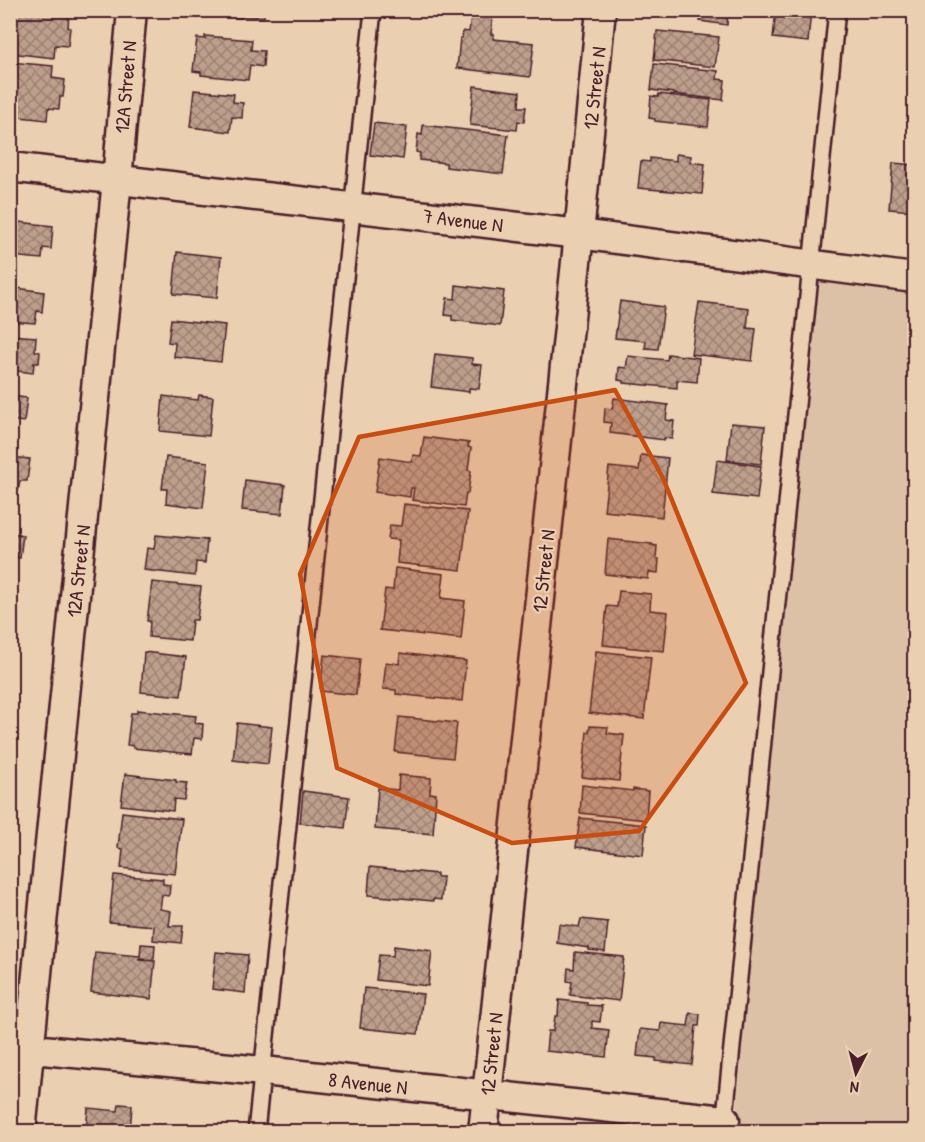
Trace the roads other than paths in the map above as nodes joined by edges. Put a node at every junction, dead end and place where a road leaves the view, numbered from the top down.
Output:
1 (132, 10) edge
2 (373, 10) edge
3 (601, 10) edge
4 (837, 10) edge
5 (10, 167) edge
6 (117, 180) junction
7 (352, 207) junction
8 (579, 234) junction
9 (810, 265) junction
10 (915, 278) edge
11 (20, 1048) edge
12 (263, 1071) junction
13 (487, 1095) junction
14 (724, 1126) edge
15 (21, 1131) edge
16 (256, 1131) edge
17 (483, 1131) edge

1 - 6 street, 12A Street N
2 - 7 lane
3 - 8 street, 12 Street N
4 - 9 lane
5 - 6 street, 7 Avenue N
6 - 7 street, 7 Avenue N
6 - 11 street, 12A Street N
7 - 8 street, 7 Avenue N
7 - 12 lane
8 - 9 street, 7 Avenue N
8 - 13 street, 12 Street N
9 - 10 street, 7 Avenue N
9 - 14 lane
11 - 12 street, 8 Avenue N
11 - 15 street, 12A Street N
12 - 13 street, 8 Avenue N
12 - 16 lane
13 - 14 street, 8 Avenue N
13 - 17 street, 12 Street N

